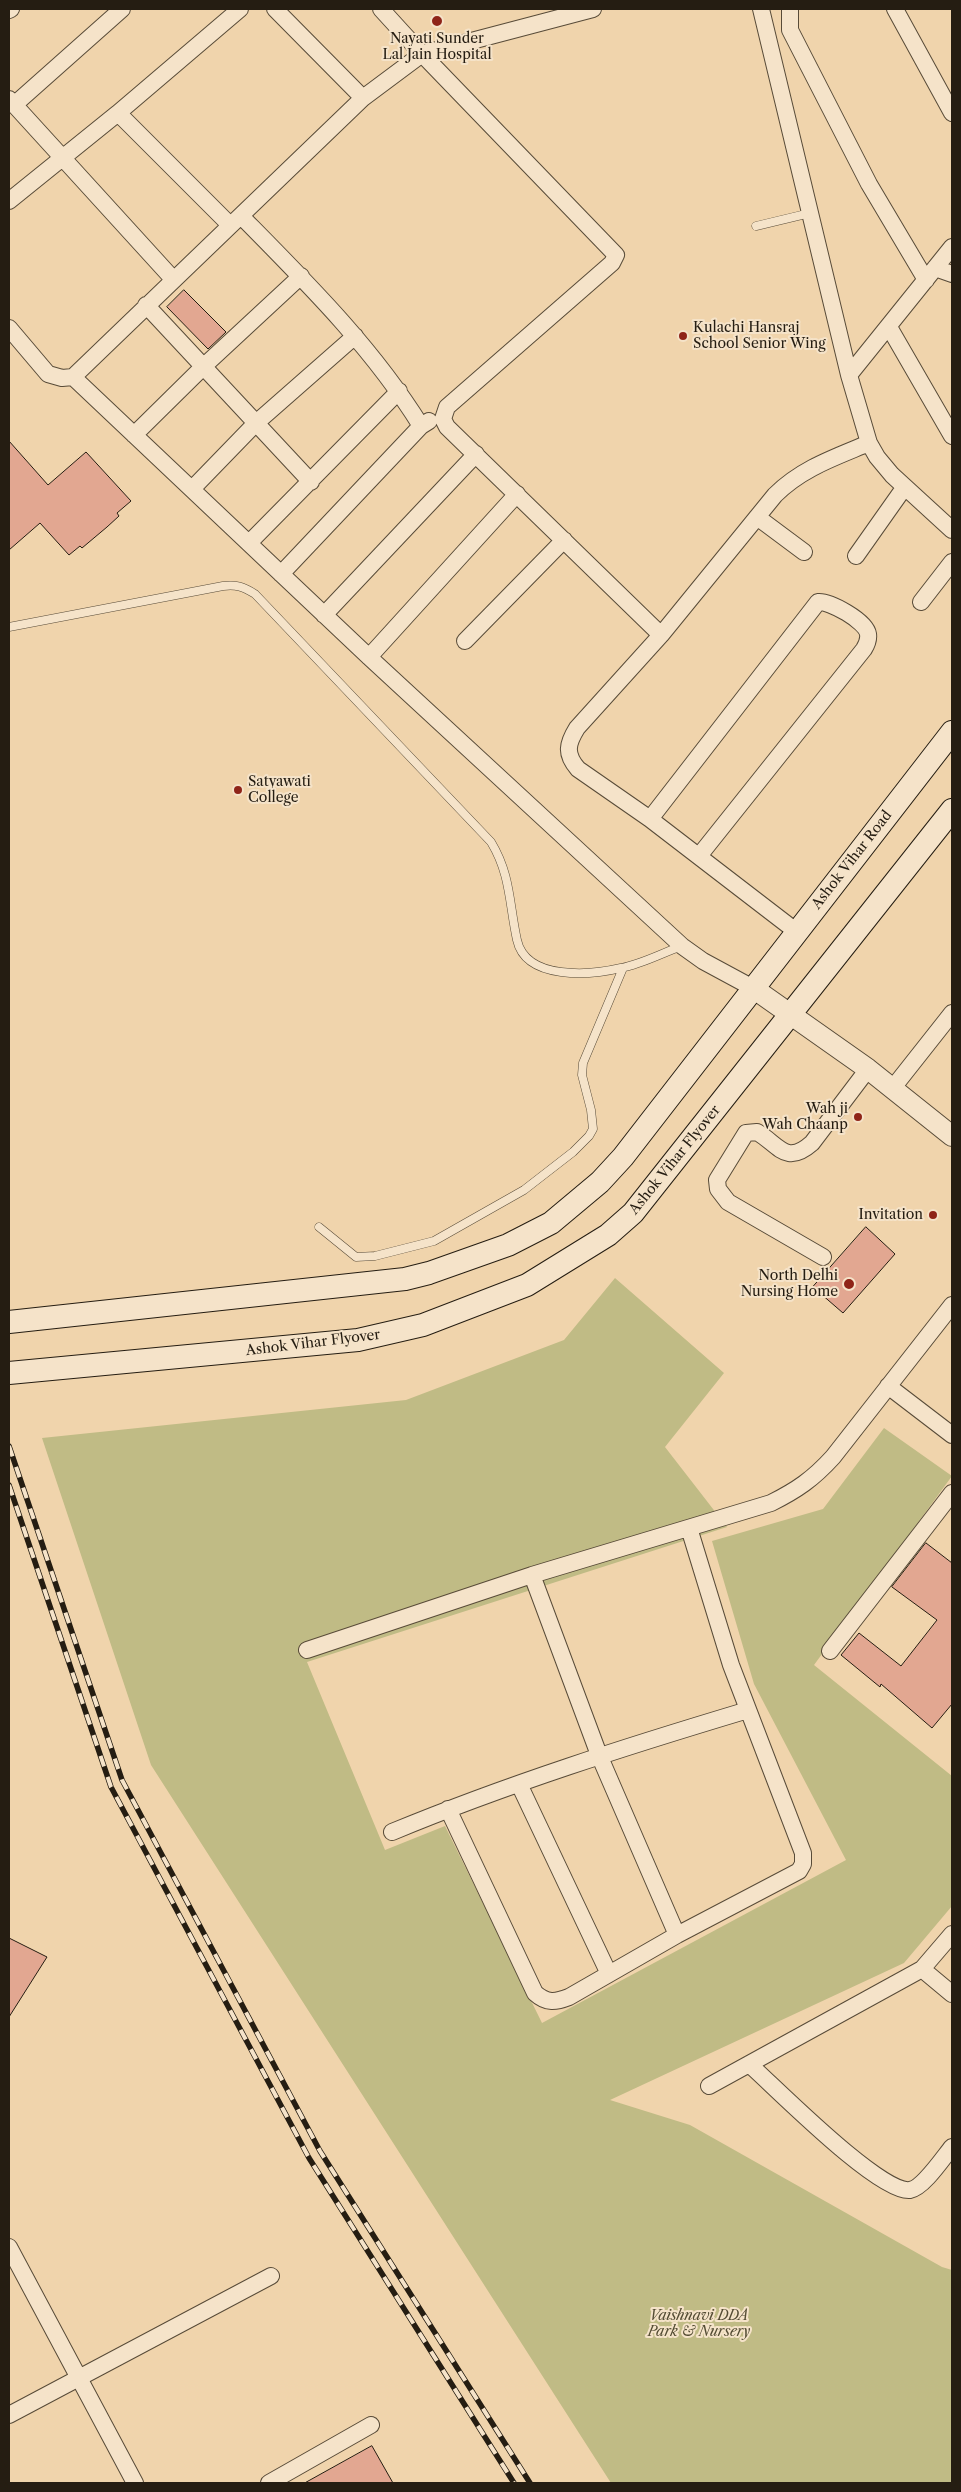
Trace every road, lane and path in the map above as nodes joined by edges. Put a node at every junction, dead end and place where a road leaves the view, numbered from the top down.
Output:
1 (122, 9) edge
2 (240, 9) edge
3 (275, 9) edge
4 (381, 9) edge
5 (593, 9) edge
6 (761, 9) edge
7 (790, 9) edge
8 (895, 9) edge
9 (422, 54) junction
10 (363, 98) junction
11 (11, 102) edge
12 (952, 113) edge
13 (118, 114) junction
14 (62, 160) junction
15 (9, 201) edge
16 (810, 213) junction
17 (236, 221) junction
18 (756, 226) dead end
19 (952, 247) edge
20 (931, 274) junction
21 (952, 274) edge
22 (301, 276) junction
23 (173, 279) junction
24 (146, 305) junction
25 (889, 327) junction
26 (9, 328) edge
27 (355, 336) junction
28 (204, 366) junction
29 (849, 375) junction
30 (73, 377) junction
31 (399, 391) junction
32 (443, 420) junction
33 (256, 424) junction
34 (421, 426) junction
35 (134, 435) junction
36 (952, 436) edge
37 (870, 443) junction
38 (476, 454) junction
39 (311, 482) junction
40 (904, 488) junction
41 (192, 489) junction
42 (517, 494) junction
43 (757, 517) junction
44 (952, 530) edge
45 (564, 540) junction
46 (249, 544) junction
47 (804, 552) dead end
48 (856, 556) dead end
49 (952, 562) edge
50 (281, 574) junction
51 (921, 602) dead end
52 (324, 615) junction
53 (9, 627) edge
54 (661, 635) junction
55 (465, 641) dead end
56 (369, 657) junction
57 (952, 732) edge
58 (952, 810) edge
59 (650, 819) junction
60 (699, 856) junction
61 (797, 932) junction
62 (682, 946) junction
63 (623, 968) junction
64 (753, 988) junction
65 (952, 1013) edge
66 (791, 1014) junction
67 (868, 1069) junction
68 (892, 1089) junction
69 (952, 1136) edge
70 (320, 1227) dead end
71 (823, 1257) dead end
72 (952, 1305) edge
73 (9, 1322) edge
74 (9, 1373) edge
75 (888, 1386) junction
76 (952, 1435) edge
77 (952, 1493) edge
78 (689, 1528) junction
79 (532, 1575) junction
80 (307, 1650) dead end
81 (830, 1651) dead end
82 (748, 1710) junction
83 (598, 1755) junction
84 (519, 1784) junction
85 (448, 1809) junction
86 (392, 1832) dead end
87 (952, 1934) edge
88 (677, 1935) junction
89 (922, 1968) junction
90 (609, 1974) junction
91 (952, 1994) edge
92 (749, 2064) junction
93 (709, 2086) dead end
94 (952, 2147) edge
95 (9, 2247) edge
96 (271, 2276) dead end
97 (79, 2378) junction
98 (9, 2415) edge
99 (372, 2425) dead end
100 (135, 2483) edge
101 (270, 2483) edge

1 - 11 street
2 - 13 street
3 - 10 street
4 - 9 street
5 - 9 street
6 - 16 street
7 - 20 street
8 - 12 street
9 - 10 street
9 - 32 street
10 - 17 street
11 - 14 street
13 - 14 street
13 - 17 street
14 - 15 street
14 - 23 street
16 - 18 lane
16 - 29 street
17 - 22 street
17 - 23 street
19 - 20 street
20 - 21 street
20 - 25 street
22 - 27 street
22 - 28 street
23 - 24 street
24 - 28 street
24 - 30 street
25 - 29 street
25 - 36 street
26 - 30 street
27 - 31 street
27 - 33 street
28 - 33 street
28 - 35 street
29 - 37 street
30 - 35 street
31 - 34 street
31 - 39 street
32 - 34 street
32 - 38 street
33 - 39 street
33 - 41 street
34 - 50 street
35 - 41 street
37 - 40 street
37 - 43 street
38 - 42 street
38 - 52 street
39 - 46 street
40 - 44 street
40 - 48 street
41 - 46 street
42 - 45 street
42 - 56 street
43 - 47 street
43 - 54 street
45 - 54 street
45 - 55 street
46 - 50 street
49 - 51 street
50 - 52 street
52 - 56 street
53 - 63 lane
54 - 59 street
56 - 62 street
57 - 61 main road, Ashok Vihar Road
58 - 66 main road
59 - 60 street
59 - 60 street
60 - 61 street
61 - 64 main road, Ashok Vihar Road
62 - 63 lane
62 - 64 street
63 - 70 lane
64 - 66 street
64 - 73 main road
65 - 68 street
66 - 67 street
66 - 74 main road, Ashok Vihar Flyover
67 - 68 street
67 - 71 street
68 - 69 street
72 - 75 street
75 - 76 street
75 - 78 street
77 - 81 street
78 - 79 street
78 - 82 street
79 - 80 street
79 - 83 street
82 - 83 street
82 - 88 street
83 - 84 street
83 - 88 street
84 - 85 street
84 - 90 street
85 - 86 street
85 - 90 street
87 - 89 street
88 - 90 street
89 - 91 street
89 - 92 street
92 - 93 street
92 - 94 street
95 - 97 street
96 - 97 street
97 - 98 street
97 - 100 street
99 - 101 street

